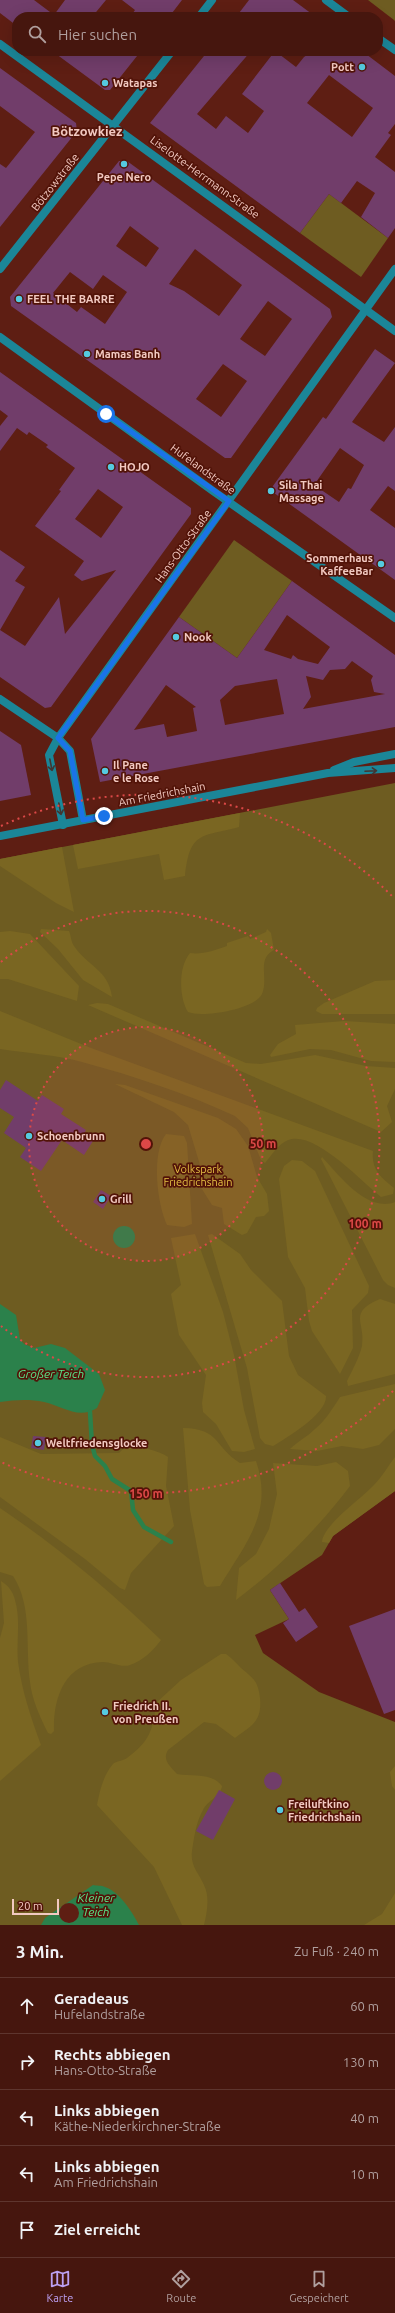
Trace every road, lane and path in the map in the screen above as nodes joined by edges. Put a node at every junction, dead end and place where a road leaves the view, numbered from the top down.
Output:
1 (212, 0) edge
2 (326, 0) edge
3 (203, 12) edge
4 (343, 12) edge
5 (383, 42) edge
6 (0, 44) edge
7 (395, 50) edge
8 (12, 53) edge
9 (17, 56) edge
10 (168, 56) edge
11 (113, 125) junction
12 (0, 269) edge
13 (395, 269) edge
14 (366, 310) junction
15 (395, 331) edge
16 (0, 337) edge
17 (229, 501) junction
18 (395, 618) edge
19 (0, 699) edge
20 (58, 738) junction
21 (395, 754) edge
22 (395, 768) edge
23 (328, 773) junction
24 (83, 820) junction
25 (63, 825) junction
26 (0, 836) edge

1 - 3 street
2 - 4 street
5 - 7 street
6 - 8 street, Liselotte-Herrmann-Straße
9 - 11 street, Liselotte-Herrmann-Straße
10 - 11 street, Bötzowstraße
11 - 12 street, Bötzowstraße
11 - 14 street, Liselotte-Herrmann-Straße
13 - 14 street, Hans-Otto-Straße
14 - 15 street, Liselotte-Herrmann-Straße
14 - 17 street, Hans-Otto-Straße
16 - 17 street, Hufelandstraße
17 - 18 street, Hufelandstraße
17 - 20 street, Hans-Otto-Straße
19 - 20 street
20 - 24 street
20 -> 25 street, Hans-Otto-Straße
21 - 23 street, Am Friedrichshain
23 -> 22 street, Am Friedrichshain
23 - 24 street, Am Friedrichshain
24 - 25 street, Am Friedrichshain
25 - 26 street, Am Friedrichshain

